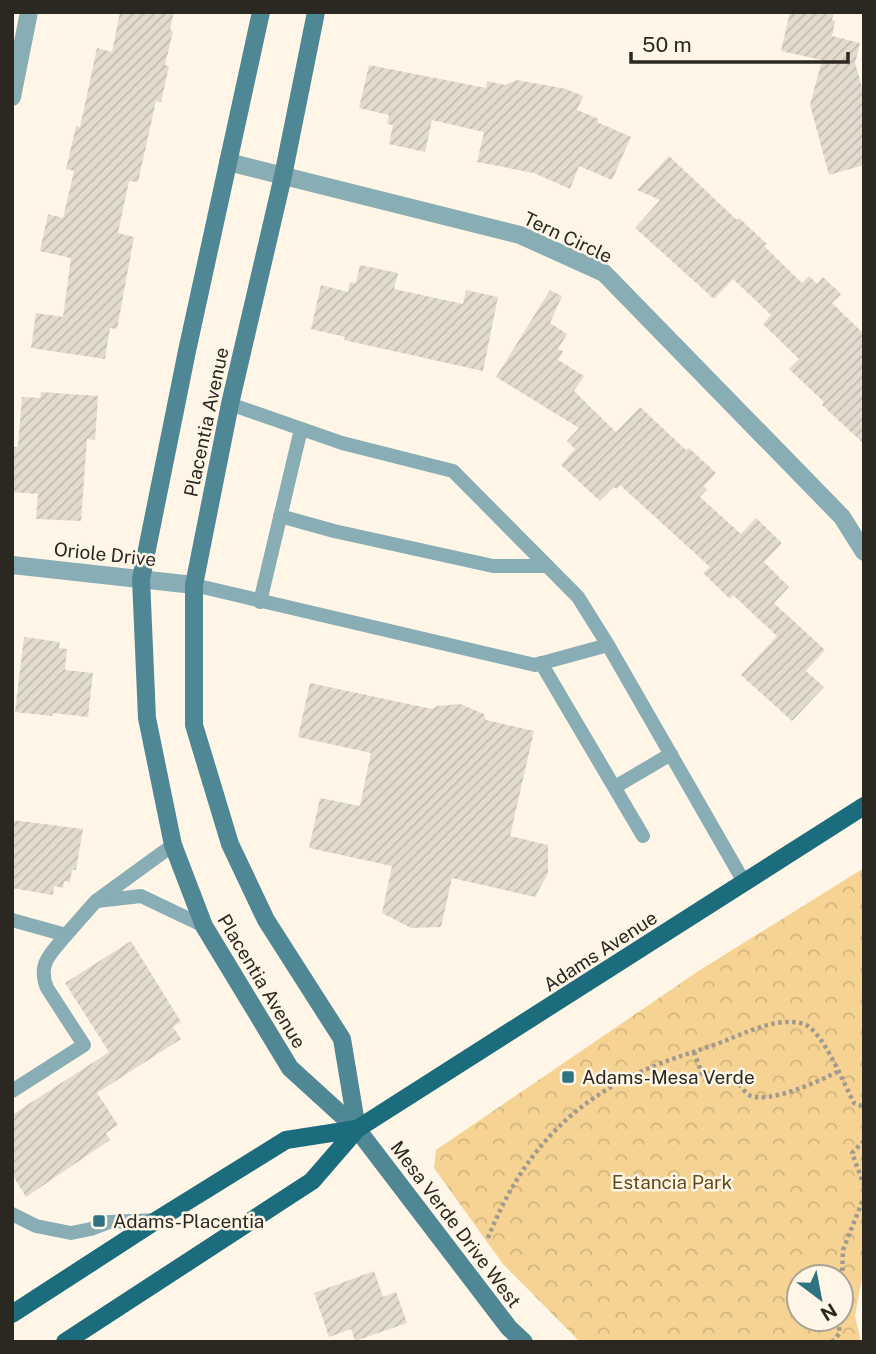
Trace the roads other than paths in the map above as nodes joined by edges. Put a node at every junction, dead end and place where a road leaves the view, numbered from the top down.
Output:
1 (29, 12) edge
2 (261, 12) edge
3 (316, 12) edge
4 (14, 76) edge
5 (12, 97) edge
6 (228, 162) junction
7 (283, 176) junction
8 (230, 404) junction
9 (301, 429) junction
10 (280, 516) junction
11 (864, 552) edge
12 (12, 565) edge
13 (547, 566) junction
14 (141, 579) junction
15 (194, 585) junction
16 (260, 602) junction
17 (608, 645) junction
18 (541, 663) junction
19 (671, 754) junction
20 (615, 787) junction
21 (864, 806) edge
22 (643, 836) dead end
23 (173, 845) junction
24 (744, 882) junction
25 (96, 901) junction
26 (12, 920) edge
27 (204, 926) junction
28 (66, 934) junction
29 (12, 1091) edge
30 (357, 1129) junction
31 (12, 1214) edge
32 (157, 1220) junction
33 (12, 1314) edge
34 (65, 1342) edge
35 (524, 1342) edge

1 - 4 street
2 - 6 main road, Placentia Avenue
3 - 7 main road, Placentia Avenue
4 - 5 street
6 - 7 street, Tern Circle
6 - 14 main road, Placentia Avenue
7 - 8 main road, Placentia Avenue
7 - 11 street, Tern Circle
8 - 9 lane
8 - 15 main road, Placentia Avenue
9 - 10 lane
9 - 13 lane
10 - 13 lane
10 - 16 lane
12 - 14 street, Oriole Drive
13 - 17 lane
14 - 15 street, Oriole Drive
14 - 23 main road, Placentia Avenue
15 - 16 lane
15 - 30 main road, Placentia Avenue
16 - 18 lane
17 - 18 lane
17 - 19 lane
18 - 20 lane
19 - 20 lane
19 - 24 lane
20 - 22 lane
21 - 24 main road, Adams Avenue
23 - 25 lane
23 - 27 main road, Placentia Avenue
24 - 30 main road, Adams Avenue
25 - 27 lane
25 - 28 lane
26 - 28 lane
27 - 30 main road, Placentia Avenue
28 - 29 lane
30 - 32 main road, Adams Avenue
30 - 34 main road, Adams Avenue
30 - 35 main road, Mesa Verde Drive West
31 - 32 lane
32 - 33 main road, Adams Avenue

